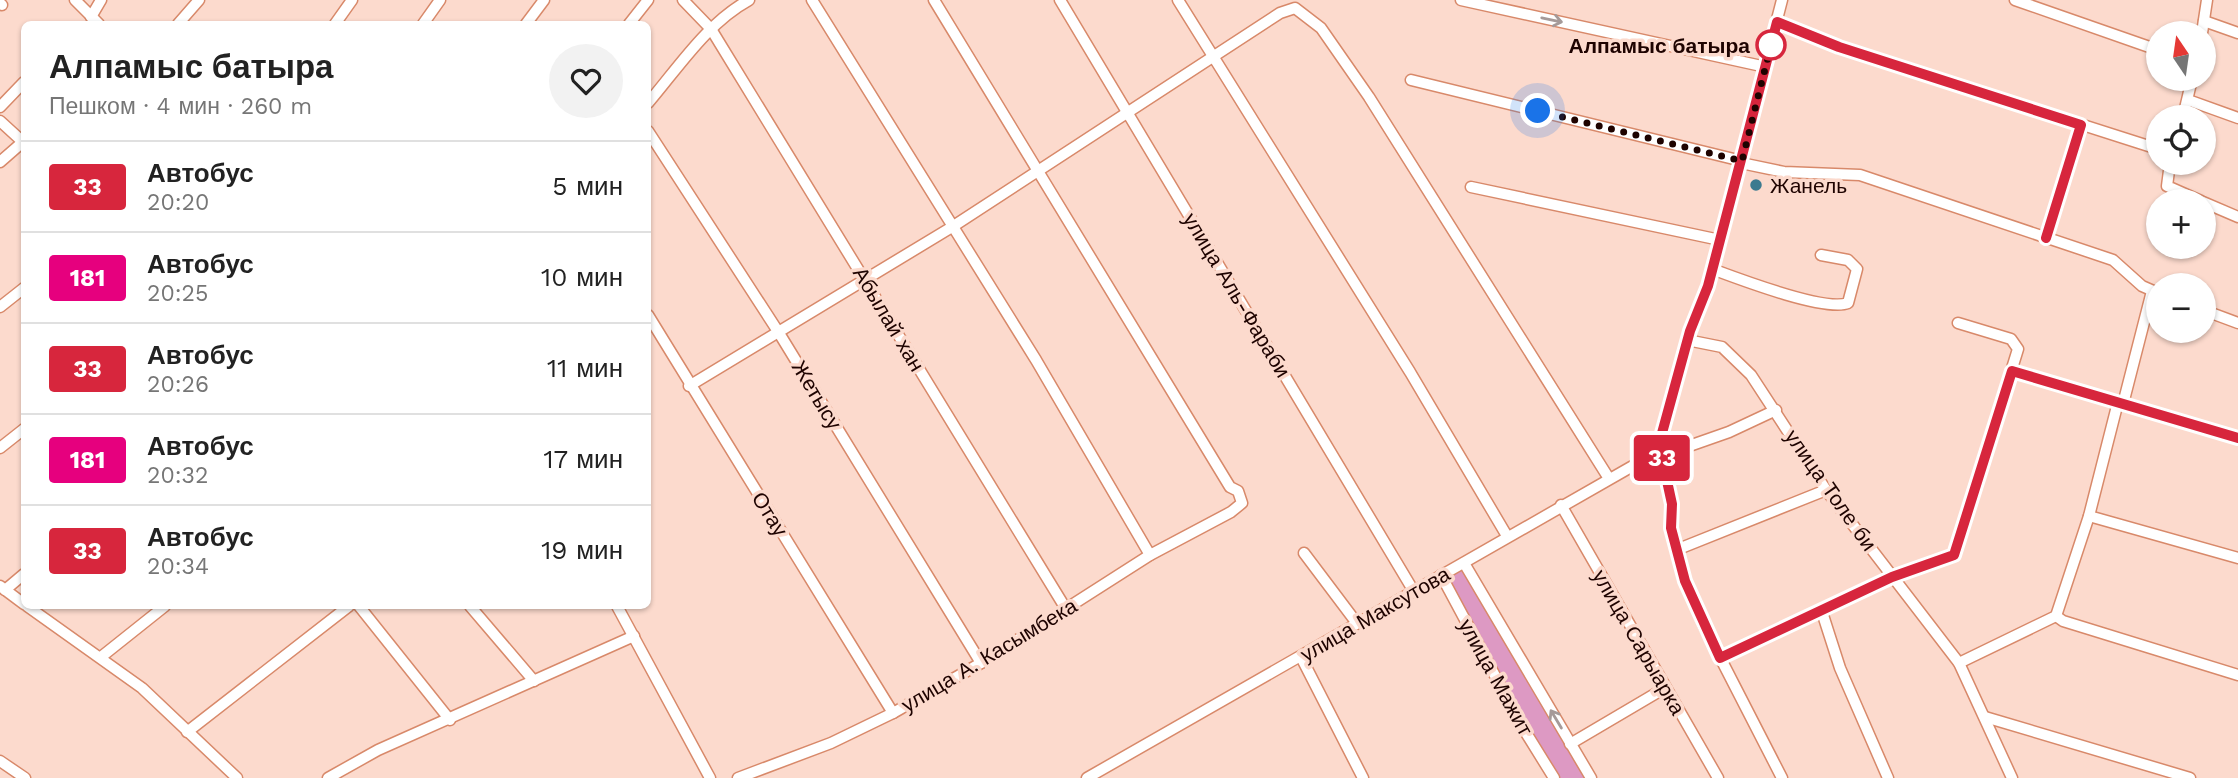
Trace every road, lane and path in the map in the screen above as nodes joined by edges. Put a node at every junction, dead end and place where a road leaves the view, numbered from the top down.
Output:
1 (75, 0) edge
2 (101, 0) edge
3 (199, 0) edge
4 (352, 0) edge
5 (440, 0) edge
6 (544, 0) edge
7 (648, 0) edge
8 (683, 0) edge
9 (749, 0) edge
10 (812, 0) edge
11 (934, 0) edge
12 (1060, 0) edge
13 (1178, 0) edge
14 (1461, 0) edge
15 (1782, 0) edge
16 (2015, 0) edge
17 (2207, 0) edge
18 (2204, 20) joint
19 (95, 21) edge
20 (186, 21) edge
21 (337, 21) edge
22 (425, 21) edge
23 (528, 21) edge
24 (631, 21) edge
25 (1777, 22) junction
26 (711, 29) junction
27 (2238, 33) edge
28 (2146, 46) edge
29 (1214, 57) junction
30 (1766, 67) junction
31 (1411, 80) dead end
32 (21, 85) edge
33 (2190, 91) edge
34 (651, 99) edge
35 (2188, 100) junction
36 (2187, 105) edge
37 (0, 107) edge
38 (1128, 113) junction
39 (2238, 118) edge
40 (0, 121) edge
41 (2081, 125) junction
42 (651, 136) edge
43 (21, 138) edge
44 (21, 144) edge
45 (2146, 145) edge
46 (0, 162) edge
47 (1742, 162) junction
48 (1039, 171) junction
49 (2168, 175) edge
50 (1471, 187) dead end
51 (2174, 189) edge
52 (2216, 208) edge
53 (2238, 217) edge
54 (952, 227) junction
55 (2046, 238) junction
56 (1720, 240) junction
57 (1821, 255) dead end
58 (1713, 270) junction
59 (864, 280) junction
60 (2146, 285) edge
61 (21, 290) edge
62 (0, 307) edge
63 (2216, 315) edge
64 (651, 321) edge
65 (2146, 321) edge
66 (1958, 323) dead end
67 (2238, 323) edge
68 (779, 333) junction
69 (1687, 340) junction
70 (2012, 371) junction
71 (689, 386) junction
72 (2121, 403) junction
73 (1776, 410) junction
74 (21, 431) edge
75 (2238, 438) edge
76 (1659, 444) junction
77 (0, 448) edge
78 (1608, 477) junction
79 (1826, 490) junction
80 (1561, 505) junction
81 (2089, 516) junction
82 (1507, 536) junction
83 (1676, 550) junction
84 (1304, 553) dead end
85 (1150, 555) junction
86 (2238, 558) edge
87 (1464, 563) junction
88 (1441, 575) junction
89 (21, 576) edge
90 (1892, 577) junction
91 (2, 588) edge
92 (1413, 590) junction
93 (21, 601) edge
94 (32, 609) edge
95 (161, 609) edge
96 (345, 609) edge
97 (361, 609) edge
98 (473, 609) edge
99 (619, 609) edge
100 (1066, 609) junction
101 (1822, 612) junction
102 (2056, 616) junction
103 (1356, 622) junction
104 (634, 636) junction
105 (100, 657) junction
106 (1301, 657) junction
107 (1720, 658) junction
108 (981, 663) junction
109 (1959, 663) junction
110 (2238, 675) edge
111 (534, 681) junction
112 (1665, 688) junction
113 (893, 713) junction
114 (1985, 717) junction
115 (450, 720) junction
116 (187, 732) junction
117 (1570, 744) junction
118 (0, 761) edge
119 (25, 778) edge
120 (237, 778) edge
121 (328, 778) edge
122 (710, 778) edge
123 (738, 778) edge
124 (1087, 778) edge
125 (1363, 778) edge
126 (1554, 778) edge
127 (1591, 778) edge
128 (1718, 778) edge
129 (1782, 778) edge
130 (1888, 778) edge
131 (2012, 778) edge
132 (2190, 778) edge

1 - 19 street
2 - 19 street
3 - 20 street
4 - 21 street
5 - 22 street
6 - 23 street
7 - 24 street
8 - 26 street, Абылай хан
9 - 26 street
10 - 54 street
11 - 48 street
12 - 38 street, улица Аль-Фараби
13 - 29 street
14 -> 30 street
15 - 25 street
16 - 28 street
17 - 18 street
18 - 27 street
25 - 30 street
25 - 41 street
26 - 34 street
26 - 59 street, Абылай хан
29 - 38 street
29 - 78 street
29 - 82 street
30 - 47 street
31 - 47 street
32 - 37 street
33 - 35 street
35 - 36 street
35 - 39 street
38 - 48 street
38 - 92 street, улица Аль-Фараби
40 - 43 street
41 - 45 street
41 - 55 street
42 - 68 street, Жетысу
44 - 46 street
47 - 55 street
47 - 56 street
48 - 54 street
48 - 85 street, улица А. Касымбека
49 - 51 street
50 - 56 street
52 - 53 street
54 - 59 street
54 - 85 street
55 - 60 street
56 - 58 street
57 - 58 street
58 - 69 street
59 - 68 street
59 - 100 street, Абылай хан
61 - 62 street
63 - 67 street
64 - 71 street, Отау
65 - 72 street
66 - 70 street
68 - 71 street
68 - 108 street, Жетысу
69 - 73 street, улица Толе би
69 - 76 street
70 - 72 street
70 - 90 street
71 - 113 street, Отау
72 - 75 street
72 - 81 street
73 - 76 street
73 - 79 street, улица Толе би
74 - 77 street
76 - 78 street, улица Максутова
76 - 83 street
78 - 80 street, улица Максутова
79 - 83 street
79 - 90 street, улица Толе би
80 - 82 street, улица Максутова
80 - 112 street, улица Сарыарка
81 - 86 street
81 - 102 street
82 - 87 street, улица Максутова
83 - 107 street
84 - 103 street
85 - 100 street, улица А. Касымбека
87 - 88 street, улица Максутова
117 -> 87 street
88 - 92 street, улица Максутова
88 - 126 street, улица Мажит
89 - 91 street
90 - 101 street
90 - 109 street, улица Толе би
91 - 93 street
92 - 103 street, улица Максутова
94 - 105 street
95 - 105 street
96 - 116 street
97 - 115 street
98 - 111 street
99 - 104 street
100 - 108 street, улица А. Касымбека
101 - 107 street
101 - 130 street
102 - 109 street
102 - 110 street
103 - 106 street, улица Максутова
104 - 111 street
104 - 122 street
105 - 116 street
106 - 124 street, улица Максутова
106 - 125 street
107 - 129 street
108 - 113 street, улица А. Касымбека
109 - 114 street, улица Толе би
111 - 115 street
112 - 117 street
112 - 128 street, улица Сарыарка
113 - 123 street, улица А. Касымбека
114 - 131 street, улица Толе би
114 - 132 street
115 - 121 street
116 - 120 street
117 - 127 street
118 - 119 street

